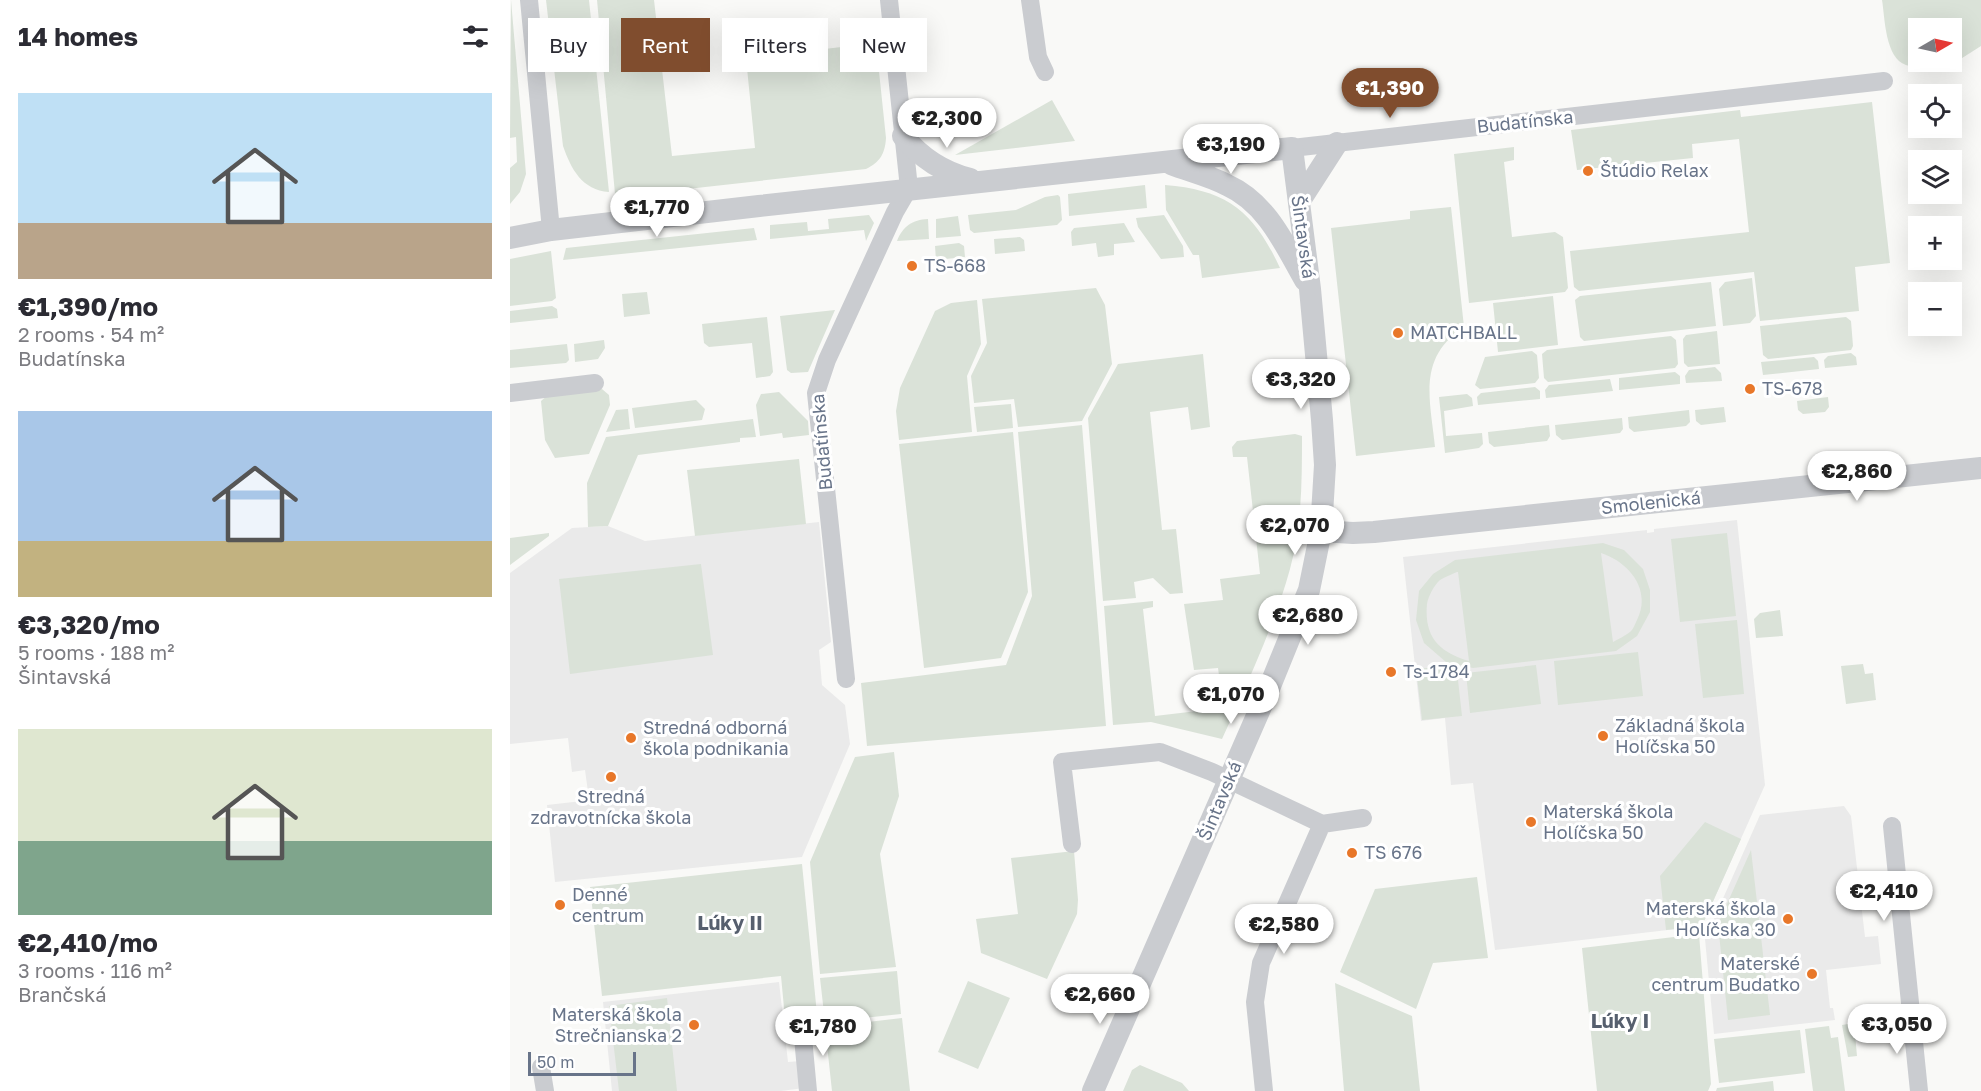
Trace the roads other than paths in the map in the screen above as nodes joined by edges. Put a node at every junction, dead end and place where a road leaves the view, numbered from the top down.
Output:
1 (529, 0) edge
2 (889, 0) edge
3 (1030, 0) edge
4 (1045, 72) dead end
5 (1884, 81) dead end
6 (903, 136) junction
7 (1336, 143) junction
8 (1292, 148) junction
9 (1166, 162) junction
10 (977, 181) junction
11 (909, 188) junction
12 (1245, 195) joint
13 (1299, 201) junction
14 (551, 230) junction
15 (510, 238) edge
16 (1310, 289) junction
17 (595, 383) dead end
18 (510, 393) edge
19 (1971, 469) edge
20 (1981, 484) edge
21 (1321, 531) junction
22 (846, 679) dead end
23 (1220, 776) junction
24 (1364, 818) dead end
25 (1322, 824) junction
26 (1892, 826) dead end
27 (1072, 844) dead end
28 (802, 1027) dead end
29 (541, 1067) dead end
30 (545, 1091) edge
31 (808, 1091) edge
32 (1093, 1091) edge
33 (1264, 1091) edge
34 (1919, 1091) edge

1 - 14 street
2 - 6 street
3 - 4 street
5 - 7 street, Budatínska
6 - 10 street
6 - 11 street
7 - 8 street, Budatínska
7 - 13 street
8 - 9 street, Budatínska
8 - 13 street, Šintavská
9 - 10 street, Budatínska
9 - 12 street, Budatínska
10 - 11 street, Budatínska
11 - 14 street, Budatínska
11 - 22 street, Budatínska
12 - 16 street, Šintavská
13 - 16 street, Šintavská
14 - 15 street, Budatínska
16 - 21 street, Šintavská
17 - 18 street
19 - 20 street
19 - 21 street, Smolenická
21 - 23 street, Šintavská
23 - 25 street
23 - 27 street, Šintavská
23 - 32 street, Šintavská
24 - 25 street
25 - 33 street
26 - 34 street
28 - 31 street
29 - 30 street

